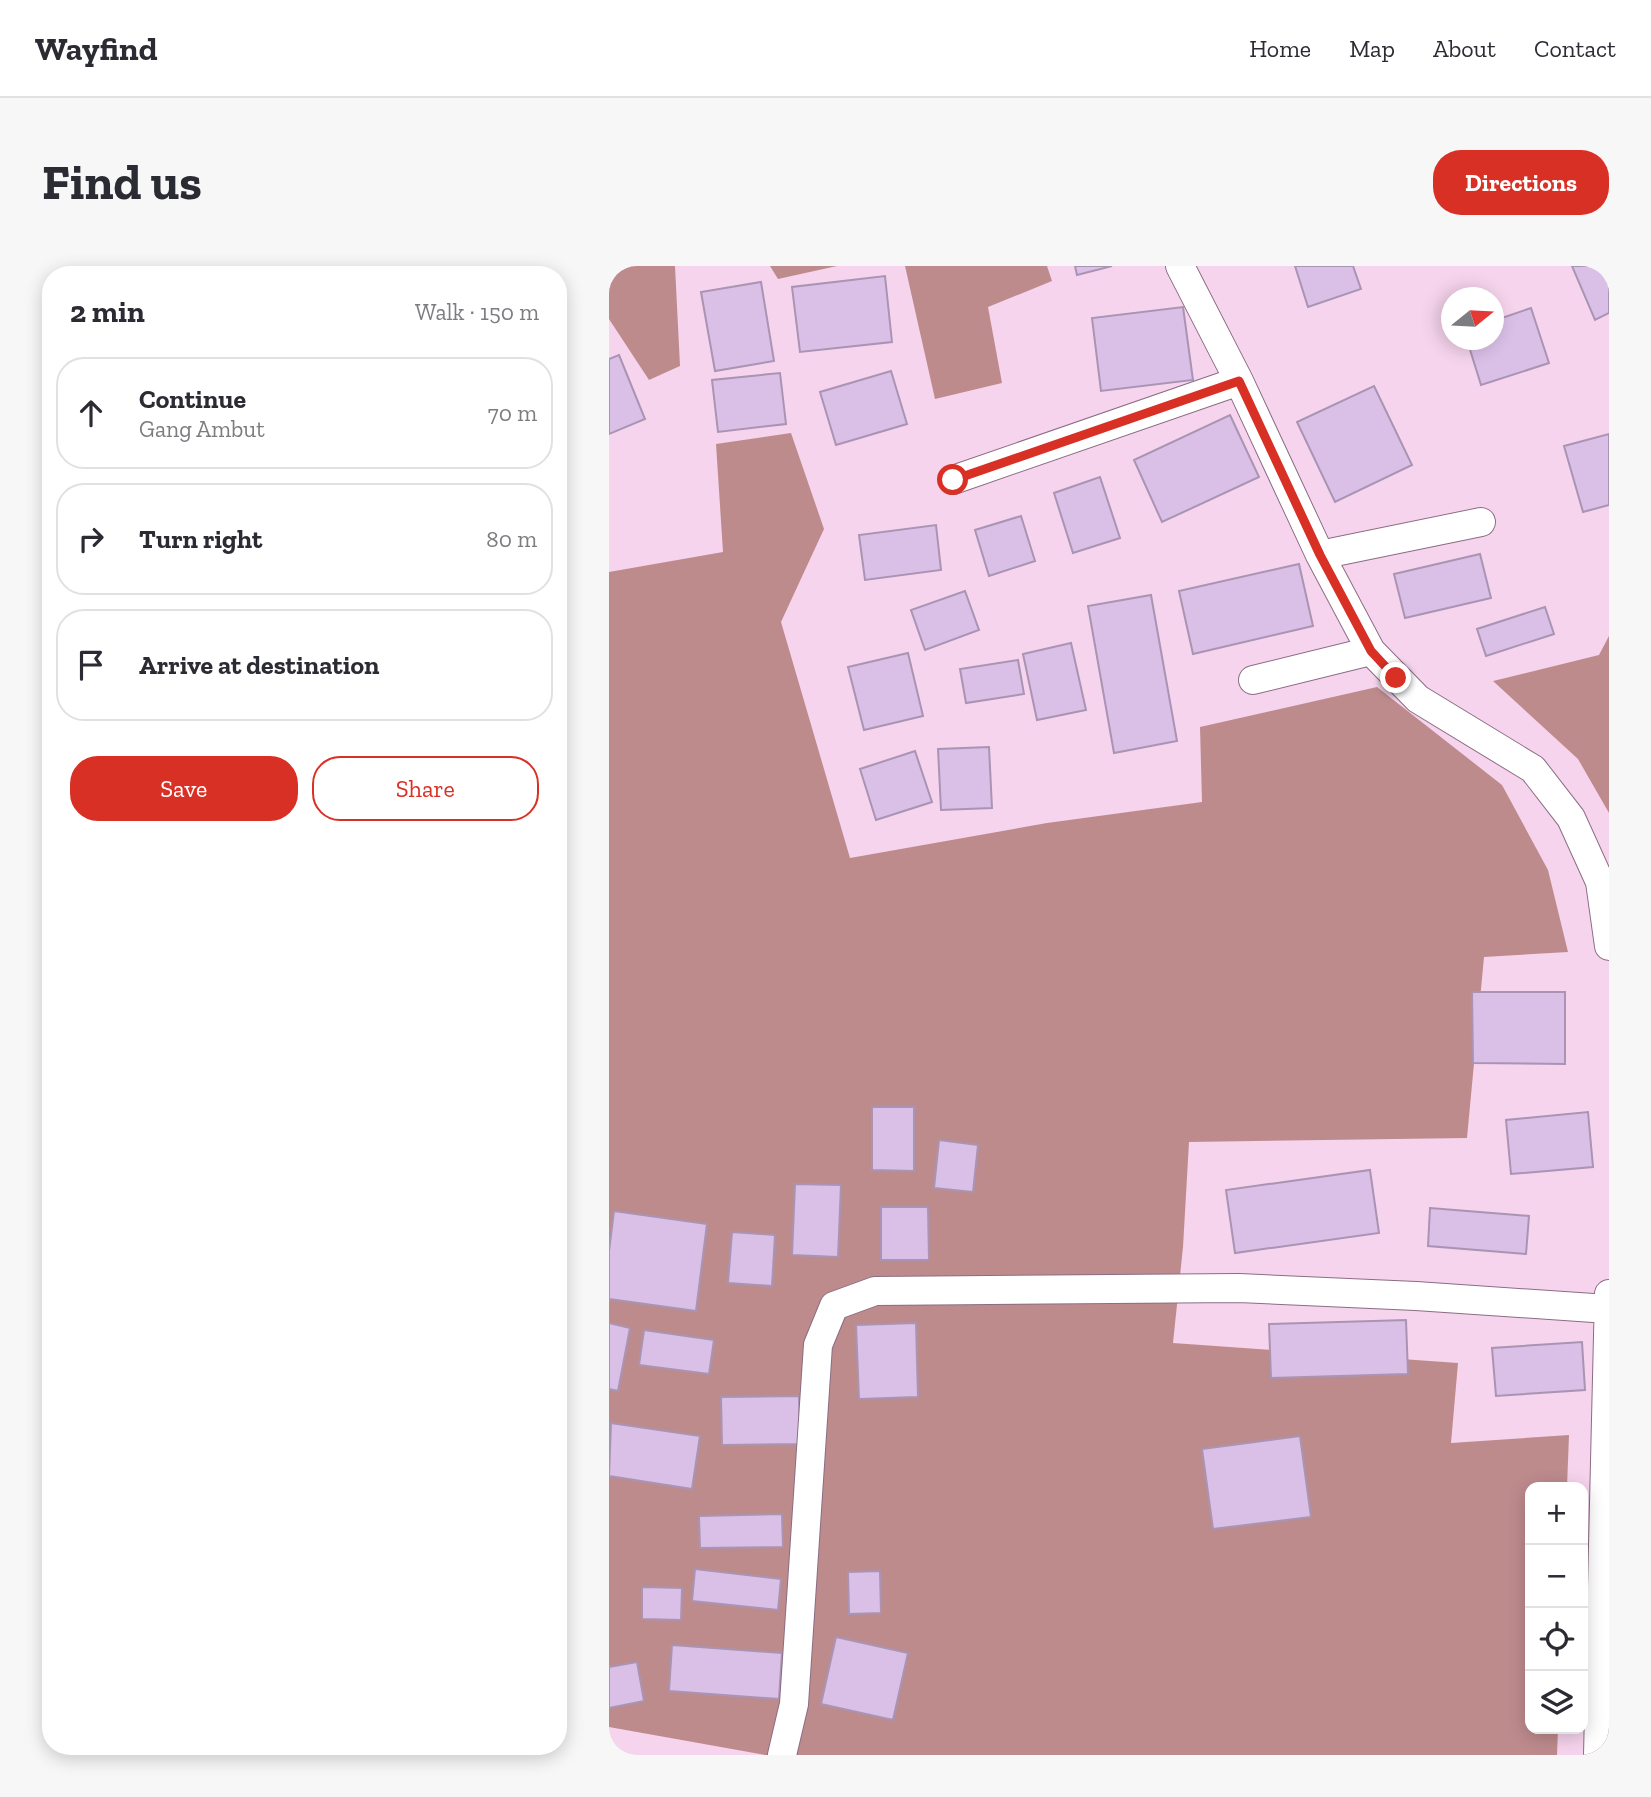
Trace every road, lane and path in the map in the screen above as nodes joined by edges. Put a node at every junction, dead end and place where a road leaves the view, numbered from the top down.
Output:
1 (1180, 266) edge
2 (1239, 381) junction
3 (953, 480) dead end
4 (1481, 522) dead end
5 (1320, 555) junction
6 (1371, 651) junction
7 (1253, 680) dead end
8 (1609, 946) edge
9 (1609, 1294) edge
10 (1608, 1308) edge
11 (782, 1755) edge
12 (1598, 1755) edge

1 - 2 street
2 - 3 street
2 - 5 street
4 - 5 street
5 - 6 street
6 - 7 street
6 - 8 street
9 - 10 street
10 - 11 street
10 - 12 street

